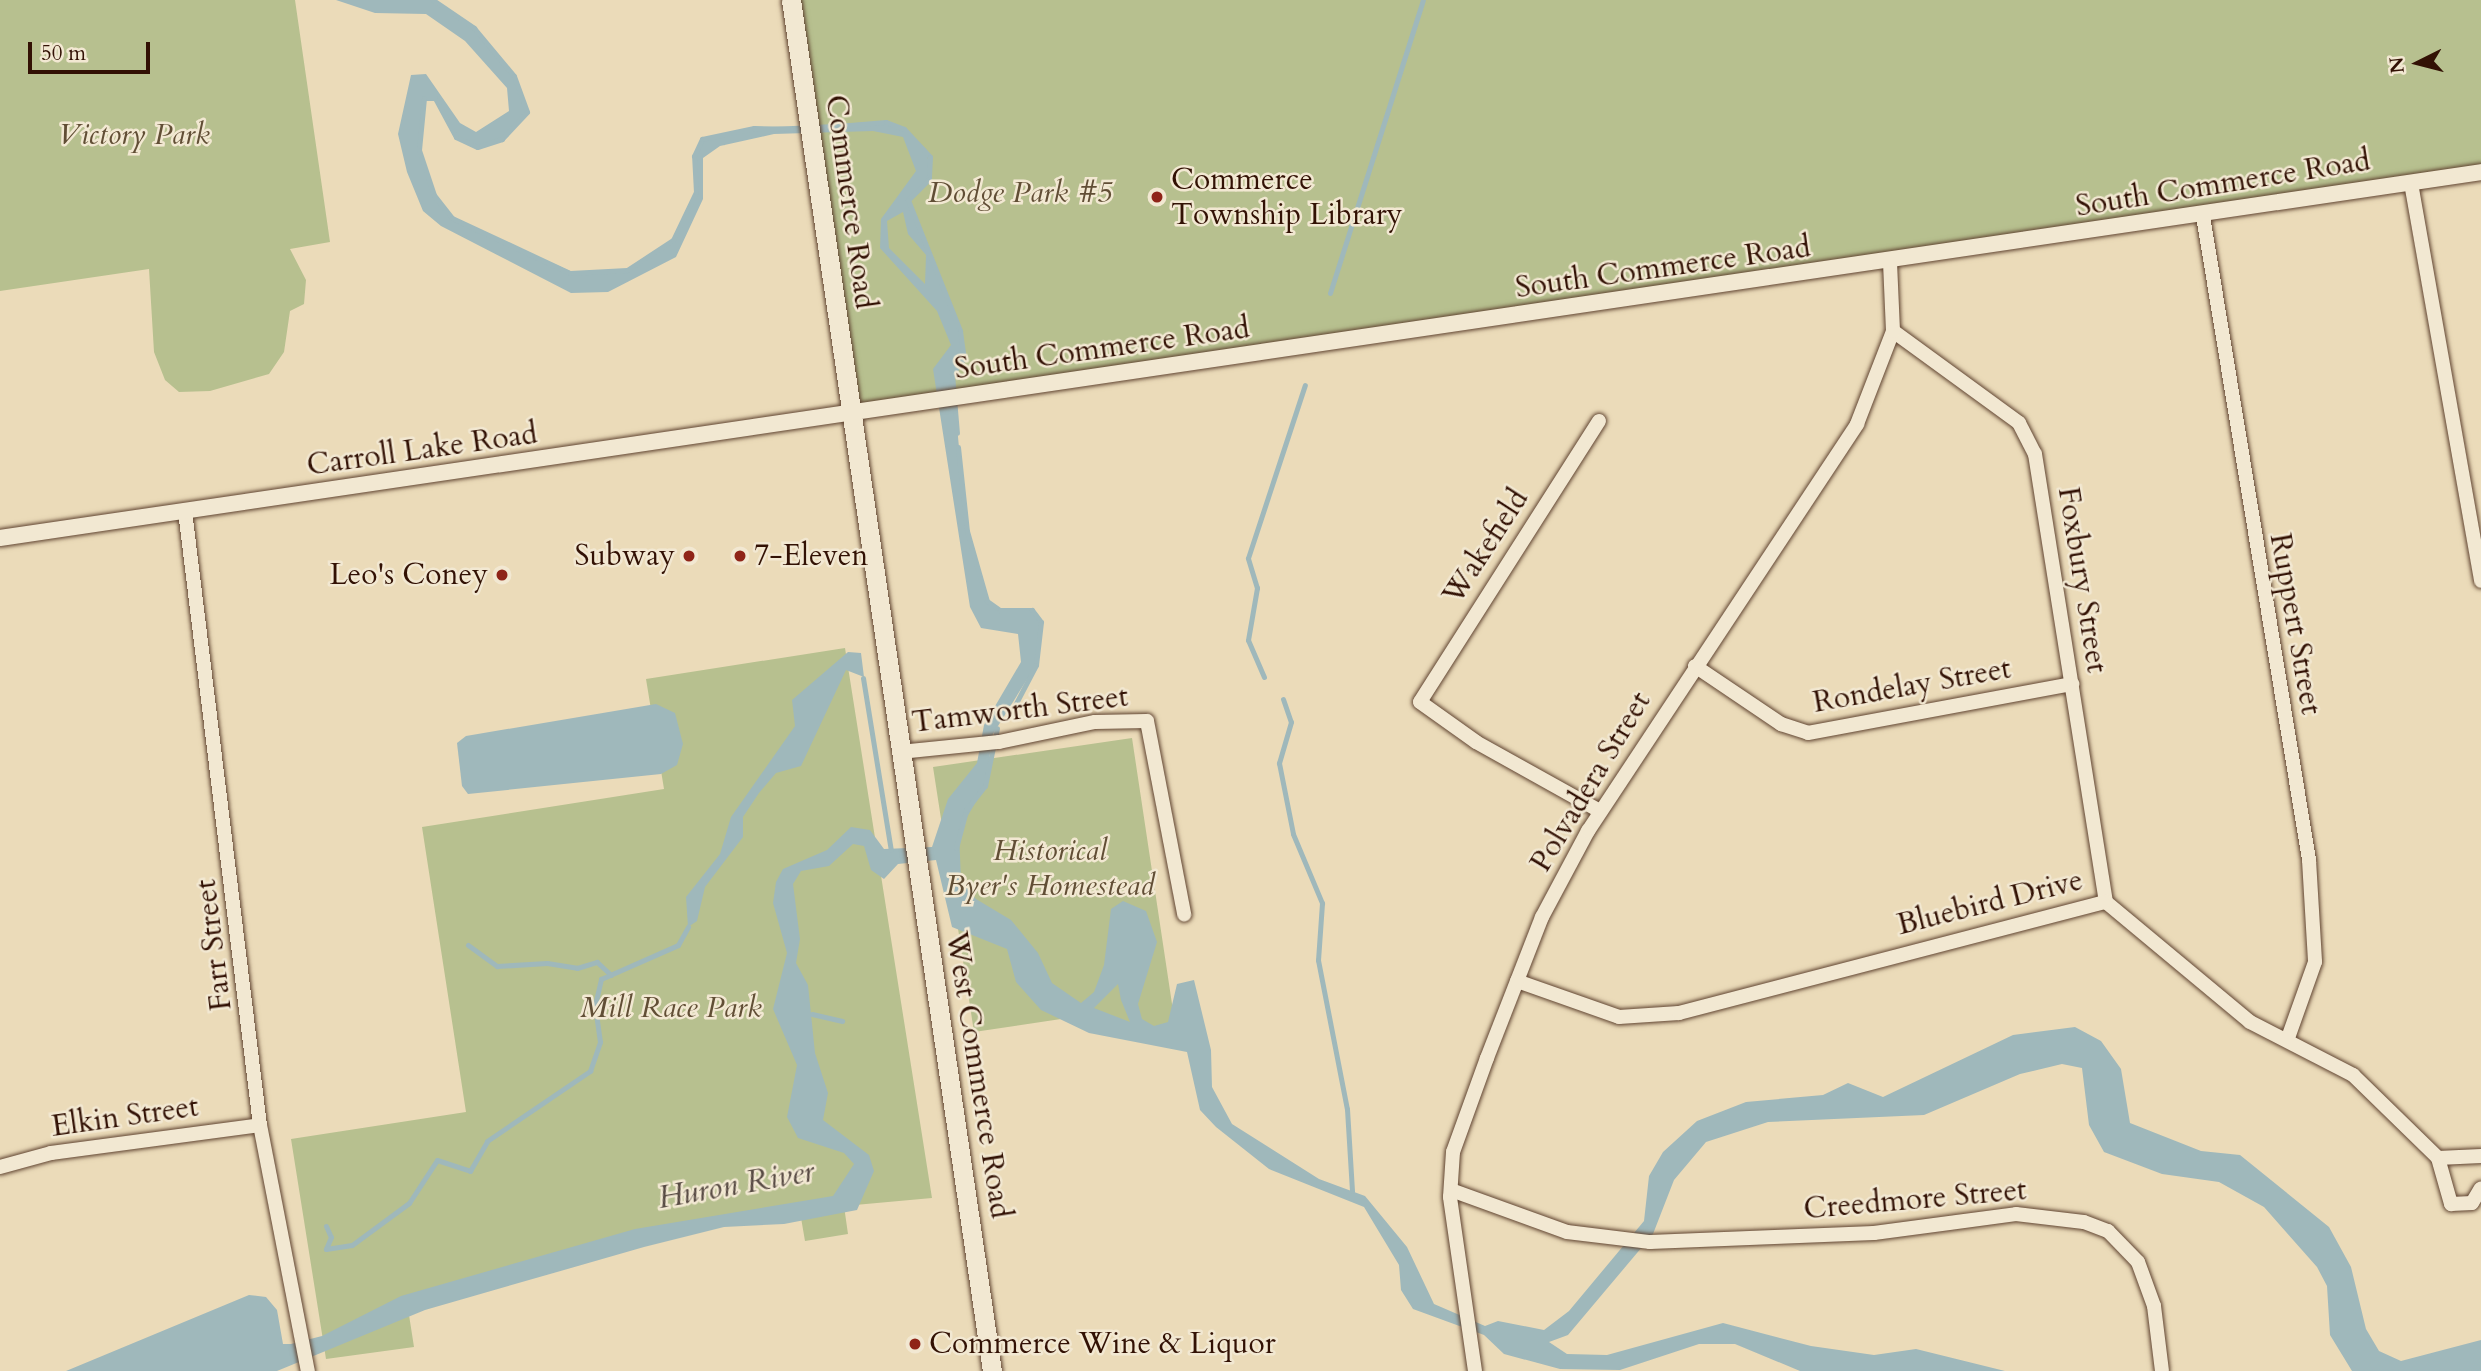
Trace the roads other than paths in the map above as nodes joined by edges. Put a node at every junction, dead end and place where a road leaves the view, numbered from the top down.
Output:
1 (791, 0) edge
2 (2481, 172) edge
3 (2412, 183) junction
4 (2203, 216) junction
5 (1890, 263) junction
6 (1893, 331) junction
7 (851, 413) junction
8 (1599, 422) dead end
9 (185, 511) junction
10 (0, 537) edge
11 (2481, 581) edge
12 (1695, 666) junction
13 (2071, 684) junction
14 (900, 752) junction
15 (1600, 811) junction
16 (2106, 902) junction
17 (1184, 914) dead end
18 (1517, 981) junction
19 (2288, 1038) junction
20 (260, 1125) junction
21 (2481, 1156) edge
22 (2438, 1158) junction
23 (0, 1167) edge
24 (2481, 1188) edge
25 (1451, 1190) junction
26 (308, 1366) edge
27 (992, 1371) edge
28 (1475, 1371) edge
29 (2162, 1371) edge

1 - 7 main road, Commerce Road
2 - 3 street, South Commerce Road
3 - 4 street, South Commerce Road
3 - 11 street
4 - 5 street, South Commerce Road
4 - 19 street, Ruppert Street
5 - 6 street, Polvadera Street
5 - 7 street, South Commerce Road
6 - 12 street, Polvadera Street
6 - 13 street, Foxbury Street
7 - 9 street, Carroll Lake Road
7 - 14 main road, West Commerce Road
8 - 15 street, Wakefield
9 - 10 street, Carroll Lake Road
9 - 20 street, Farr Street
12 - 13 street, Rondelay Street
12 - 15 street, Polvadera Street
13 - 16 street, Foxbury Street
14 - 17 street, Tamworth Street
14 - 27 main road, West Commerce Road
15 - 18 street, Polvadera Street
16 - 18 street, Bluebird Drive
16 - 19 street, Bluebird Drive
18 - 25 street, Polvadera Street
19 - 22 street, Bluebird Drive
20 - 23 street, Elkin Street
20 - 26 street, Farr Street
21 - 22 street
22 - 24 street
25 - 28 street, Polvadera Street
25 - 29 street, Creedmore Street

